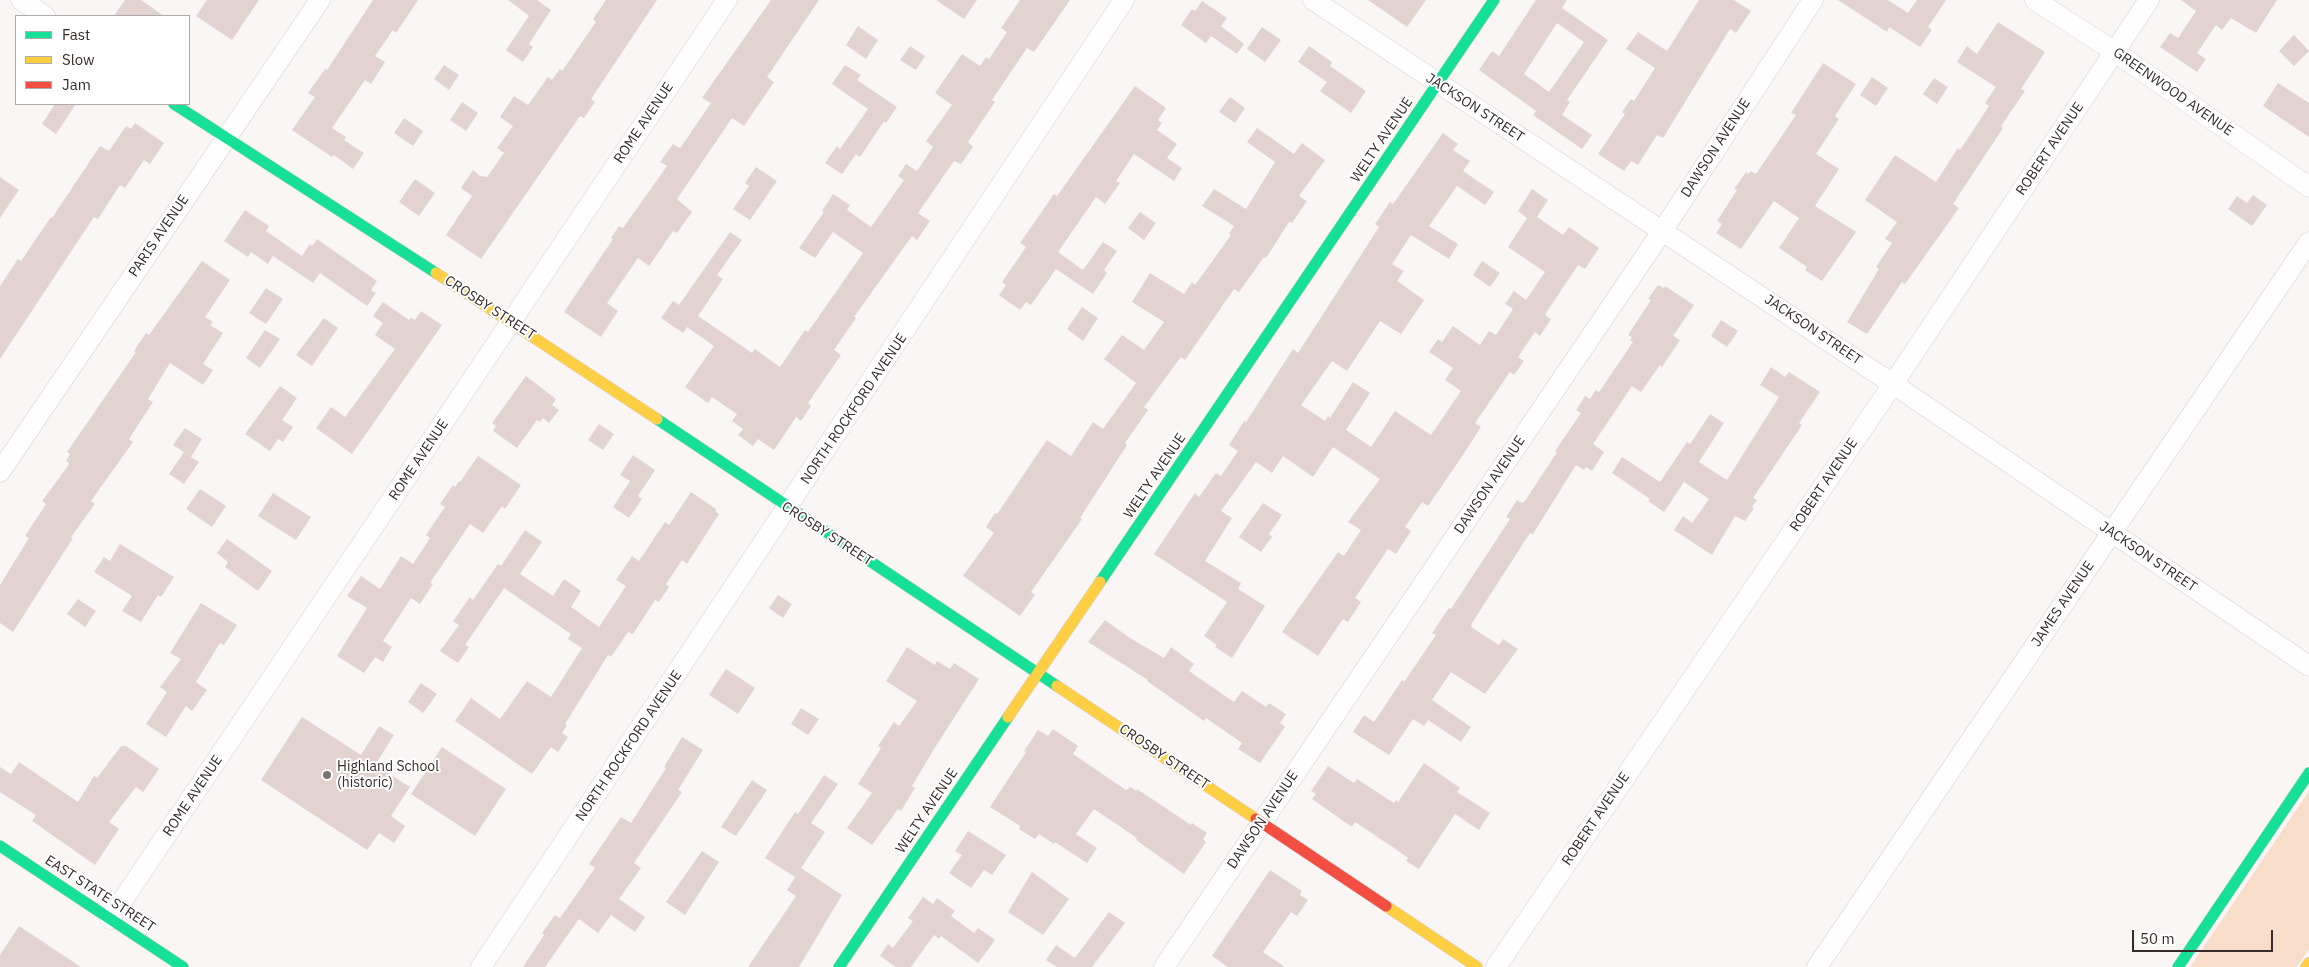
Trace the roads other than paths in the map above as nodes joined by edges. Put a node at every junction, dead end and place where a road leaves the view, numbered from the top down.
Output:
1 (21, 0) edge
2 (320, 0) edge
3 (727, 0) edge
4 (1124, 0) edge
5 (1313, 0) edge
6 (1494, 0) edge
7 (1813, 0) edge
8 (2035, 0) edge
9 (2149, 0) edge
10 (44, 15) edge
11 (2115, 52) junction
12 (1438, 84) junction
13 (176, 105) edge
14 (225, 138) junction
15 (2309, 187) edge
16 (1663, 230) junction
17 (2309, 242) edge
18 (512, 322) junction
19 (1893, 384) junction
20 (0, 472) edge
21 (788, 508) junction
22 (2112, 532) junction
23 (2309, 666) edge
24 (1039, 673) junction
25 (2309, 773) edge
26 (1261, 822) junction
27 (0, 846) edge
28 (110, 919) junction
29 (2309, 963) edge
30 (183, 967) edge
31 (481, 967) edge
32 (839, 967) edge
33 (1164, 967) edge
34 (1477, 967) edge
35 (1496, 967) edge
36 (1817, 967) edge
37 (2178, 967) edge
38 (2306, 967) edge

1 - 10 street
2 - 14 street, PARIS AVENUE
3 - 18 street, ROME AVENUE
4 - 21 street, NORTH ROCKFORD AVENUE
5 - 12 street, JACKSON STREET
6 - 12 street, WELTY AVENUE
7 - 16 street, DAWSON AVENUE
8 - 11 street, GREENWOOD AVENUE
9 - 11 street, ROBERT AVENUE
11 - 15 street, GREENWOOD AVENUE
11 - 19 street, ROBERT AVENUE
12 - 16 street, JACKSON STREET
12 - 24 street, WELTY AVENUE
13 - 14 street, CROSBY STREET
14 - 18 street, CROSBY STREET
14 - 20 street, PARIS AVENUE
16 - 19 street, JACKSON STREET
16 - 26 street, DAWSON AVENUE
17 - 22 street, JAMES AVENUE
18 - 21 street, CROSBY STREET
18 - 28 street, ROME AVENUE
19 - 22 street, JACKSON STREET
19 - 35 street, ROBERT AVENUE
21 - 24 street, CROSBY STREET
21 - 31 street, NORTH ROCKFORD AVENUE
22 - 23 street, JACKSON STREET
22 - 36 street, JAMES AVENUE
24 - 26 street, CROSBY STREET
24 - 32 street, WELTY AVENUE
25 - 37 street
26 - 33 street, DAWSON AVENUE
26 - 34 street, CROSBY STREET
27 - 28 street, EAST STATE STREET
28 - 30 street, EAST STATE STREET
29 - 38 street

